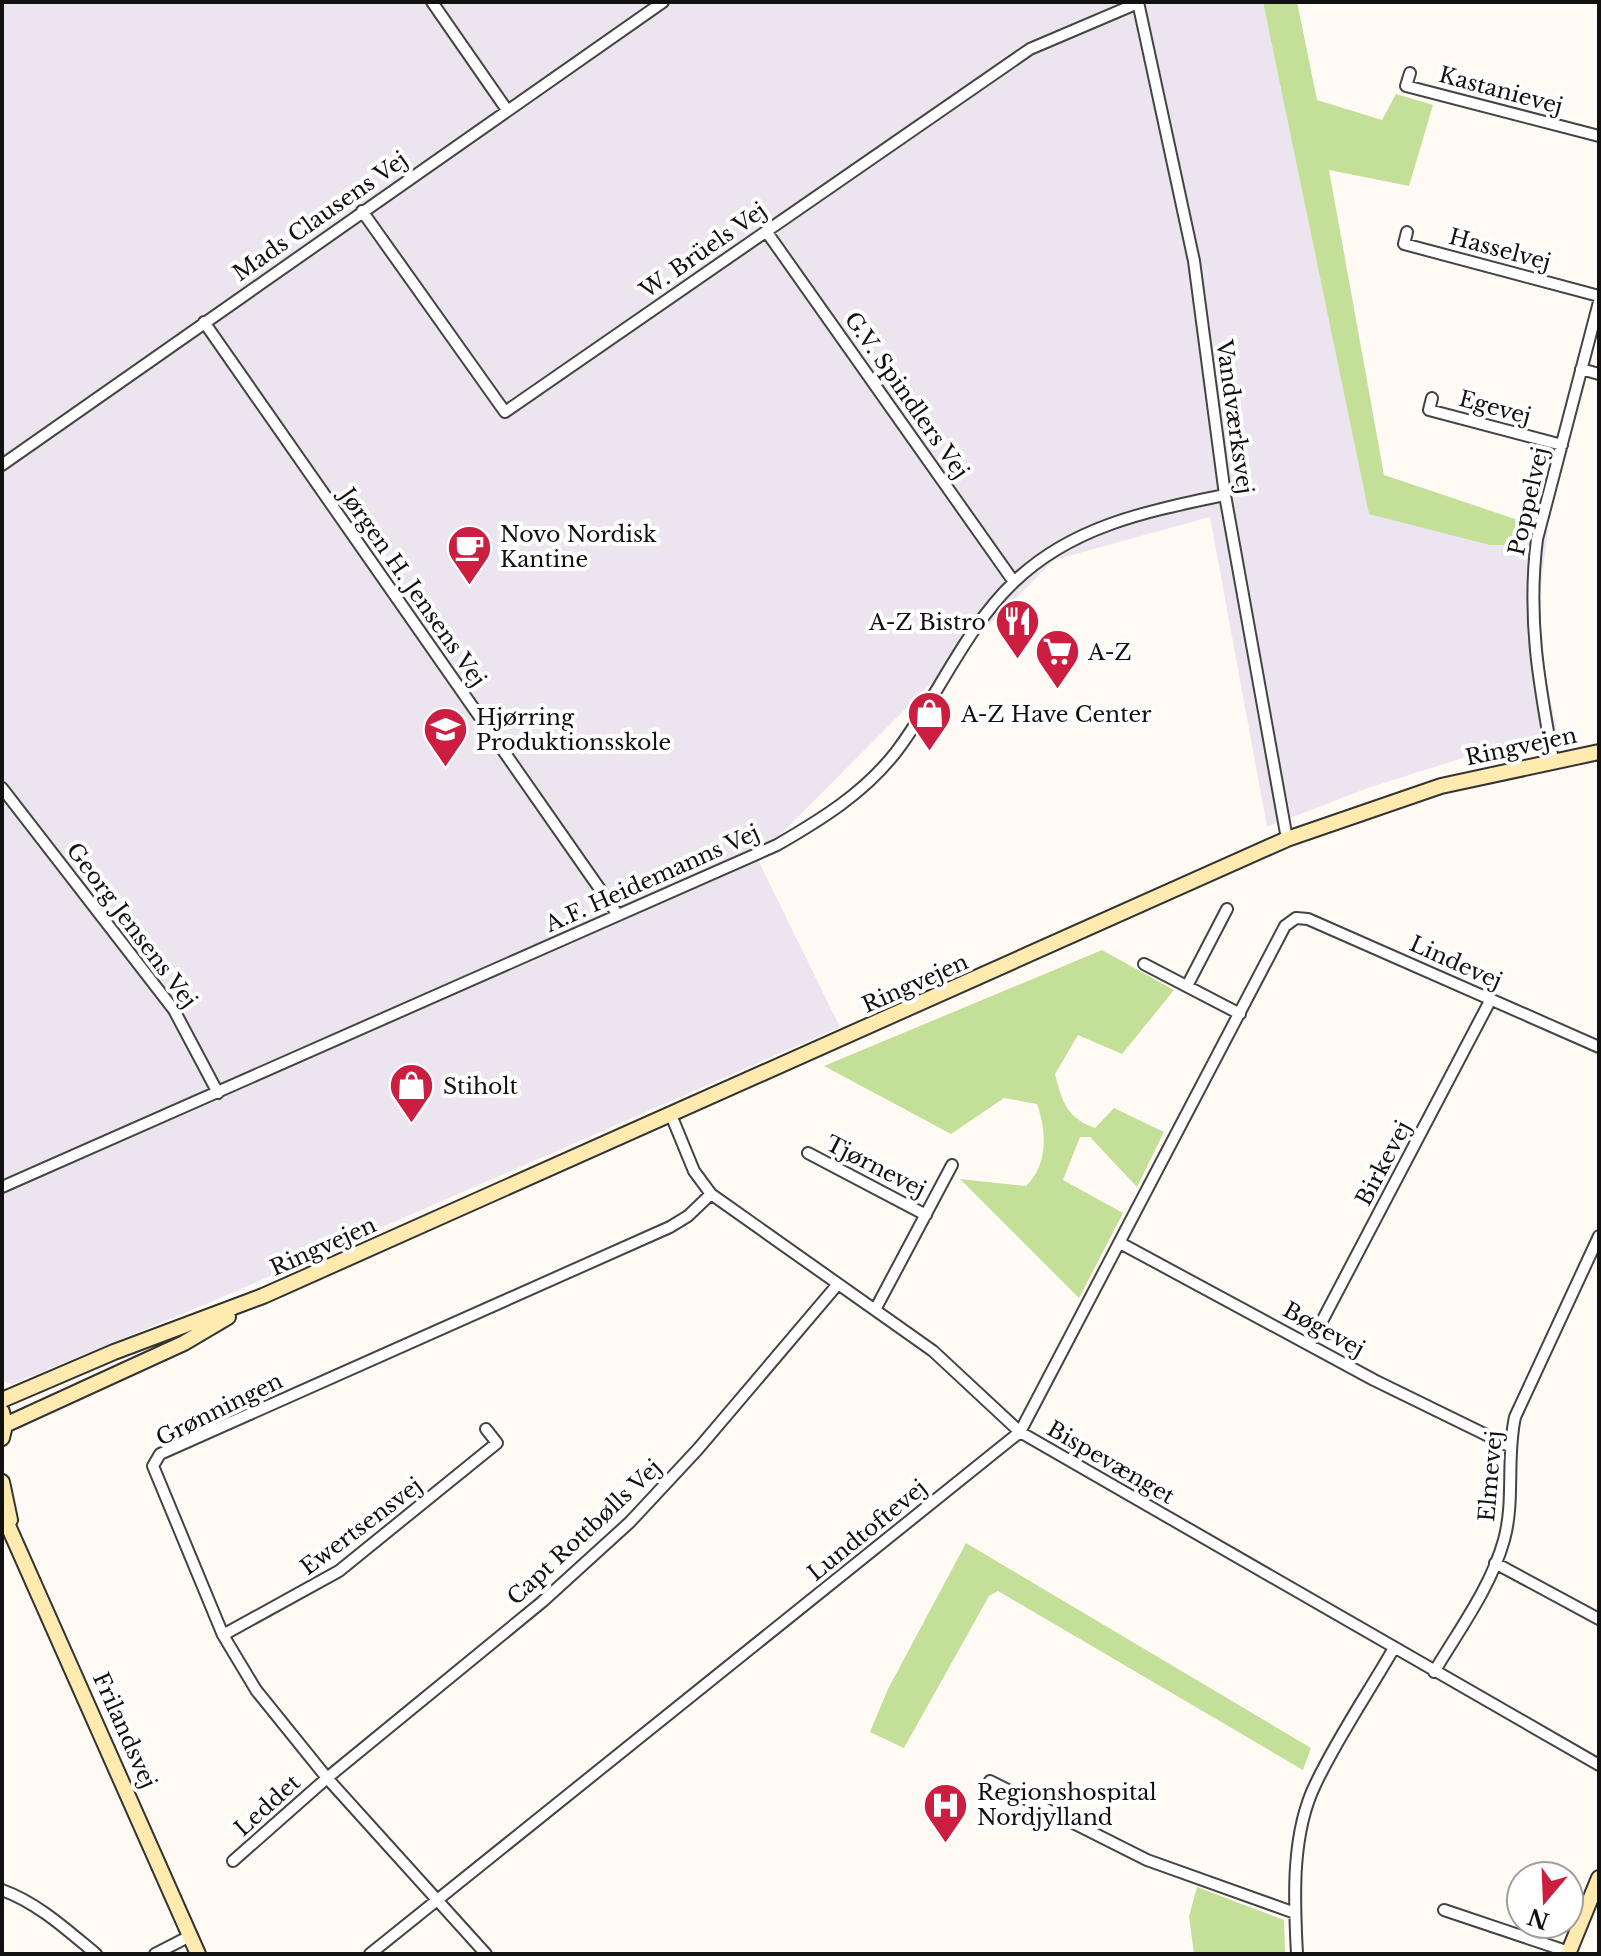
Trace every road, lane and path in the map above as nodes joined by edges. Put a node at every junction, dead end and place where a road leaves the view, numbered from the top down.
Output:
1 (432, 2) edge
2 (663, 2) edge
3 (1138, 3) edge
4 (1410, 73) dead end
5 (507, 110) junction
6 (1599, 136) edge
7 (362, 211) junction
8 (766, 231) junction
9 (1407, 232) dead end
10 (1599, 296) edge
11 (1599, 302) edge
12 (204, 322) junction
13 (1581, 369) junction
14 (1599, 374) edge
15 (1432, 398) dead end
16 (1562, 445) junction
17 (2, 465) edge
18 (1225, 495) junction
19 (1014, 582) junction
20 (1599, 752) edge
21 (1553, 760) junction
22 (2, 788) edge
23 (1287, 839) junction
24 (1227, 909) dead end
25 (618, 915) junction
26 (1296, 918) joint
27 (1144, 964) dead end
28 (1187, 986) junction
29 (1491, 999) junction
30 (1240, 1014) junction
31 (1599, 1047) edge
32 (218, 1093) junction
33 (671, 1115) junction
34 (808, 1153) dead end
35 (952, 1165) dead end
36 (2, 1187) edge
37 (711, 1194) junction
38 (926, 1215) junction
39 (1599, 1236) edge
40 (1122, 1244) junction
41 (838, 1284) junction
42 (263, 1296) junction
43 (876, 1308) junction
44 (1310, 1344) junction
45 (2, 1400) edge
46 (3, 1425) edge
47 (486, 1429) dead end
48 (1020, 1432) junction
49 (1509, 1446) junction
50 (2, 1482) edge
51 (5, 1522) edge
52 (1495, 1563) junction
53 (1599, 1619) edge
54 (223, 1635) junction
55 (1394, 1648) junction
56 (1434, 1672) junction
57 (1599, 1765) edge
58 (327, 1778) junction
59 (990, 1781) dead end
60 (233, 1861) dead end
61 (1599, 1875) edge
62 (2, 1890) edge
63 (437, 1901) junction
64 (1444, 1910) dead end
65 (1295, 1913) junction
66 (190, 1936) junction
67 (1569, 1953) edge
68 (96, 1954) edge
69 (155, 1954) edge
70 (198, 1954) edge
71 (370, 1954) edge
72 (486, 1954) edge
73 (1297, 1954) edge

1 - 5 street
2 - 5 street, Mads Clausens Vej
3 - 8 street, W. Brüels Vej
3 - 18 street, Vandværksvej
4 - 6 street, Kastanievej
5 - 7 street, Mads Clausens Vej
7 - 8 street, W. Brüels Vej
7 - 12 street, Mads Clausens Vej
8 - 19 street, G.V. Spindlers Vej
9 - 10 street, Hasselvej
11 - 13 street, Poppelvej
12 - 17 street, Mads Clausens Vej
12 - 25 street, Jørgen H. Jensens Vej
13 - 14 street
13 - 16 street, Poppelvej
15 - 16 street, Egevej
16 - 21 street, Poppelvej
18 - 19 street, A.F. Heidemanns Vej
18 - 23 street, Vandværksvej
19 - 25 street, A.F. Heidemanns Vej
20 - 21 main road, Ringvejen
21 - 23 main road, Ringvejen
22 - 32 street, Georg Jensens Vej
23 - 33 main road, Ringvejen
24 - 28 street
25 - 32 street, A.F. Heidemanns Vej
26 - 29 street, Lindevej
26 - 30 street, Lundtoftevej
27 - 28 street
28 - 30 street
29 - 31 street, Lindevej
29 - 44 street, Birkevej
30 - 40 street, Lundtoftevej
32 - 36 street, A.F. Heidemanns Vej
33 - 37 street, Bispevænget
33 - 42 main road, Ringvejen
34 - 38 street, Tjørnevej
35 - 38 street, Tjørnevej
37 - 41 street, Bispevænget
37 - 54 street, Grønningen
38 - 43 street, Tjørnevej
39 - 49 street, Elmevej
40 - 44 street, Bøgevej
40 - 48 street, Lundtoftevej
41 - 43 street, Bispevænget
41 - 58 street, Capt Rottbølls Vej
42 - 45 main road, Ringvejen
42 - 46 main road, Ringvejen
43 - 48 street, Bispevænget
44 - 49 street, Bøgevej
47 - 54 street, Ewertsensvej
48 - 55 street, Bispevænget
48 - 63 street, Lundtoftevej
49 - 52 street, Elmevej
50 - 51 main road, Frilandsvej
51 - 66 main road, Frilandsvej
52 - 53 street
52 - 56 street, Elmevej
54 - 58 street, Grønningen
55 - 56 street, Bispevænget
55 - 65 street
56 - 57 street, Bispevænget
58 - 60 street, Leddet
58 - 63 street, Grønningen
59 - 65 street
61 - 67 main road
62 - 68 street
63 - 71 street, Lundtoftevej
63 - 72 street, Grønningen
64 - 67 street
65 - 73 street
66 - 69 street
66 - 70 main road, Frilandsvej

